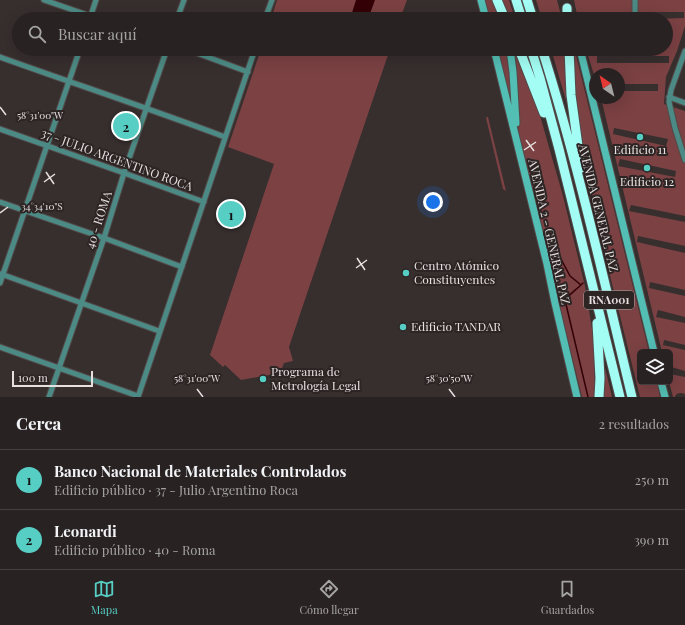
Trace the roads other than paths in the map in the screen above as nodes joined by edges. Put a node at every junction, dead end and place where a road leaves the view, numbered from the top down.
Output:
1 (44, 0) edge
2 (96, 0) edge
3 (184, 0) edge
4 (272, 0) edge
5 (481, 0) edge
6 (497, 0) edge
7 (635, 0) edge
8 (527, 1) edge
9 (75, 12) edge
10 (92, 12) edge
11 (180, 12) edge
12 (268, 12) edge
13 (484, 12) edge
14 (502, 12) edge
15 (531, 12) edge
16 (635, 12) edge
17 (685, 51) edge
18 (77, 56) edge
19 (165, 56) edge
20 (205, 56) edge
21 (253, 56) edge
22 (496, 56) edge
23 (511, 56) edge
24 (522, 56) edge
25 (533, 56) edge
26 (544, 56) edge
27 (569, 56) edge
28 (582, 56) edge
29 (0, 57) edge
30 (248, 72) junction
31 (68, 82) junction
32 (669, 98) junction
33 (685, 103) edge
34 (147, 108) junction
35 (0, 129) edge
36 (225, 137) junction
37 (517, 142) junction
38 (47, 146) junction
39 (559, 150) junction
40 (685, 160) edge
41 (124, 173) junction
42 (0, 202) edge
43 (204, 202) junction
44 (585, 203) junction
45 (24, 211) junction
46 (104, 238) junction
47 (182, 267) junction
48 (1, 274) edge
49 (0, 283) edge
50 (596, 302) junction
51 (81, 303) junction
52 (159, 331) junction
53 (0, 347) edge
54 (653, 349) edge
55 (59, 368) junction
56 (662, 385) edge
57 (49, 397) edge
58 (138, 397) edge
59 (577, 397) edge
60 (599, 397) edge
61 (620, 397) edge
62 (632, 397) edge
63 (665, 397) edge

1 - 9 street
2 - 10 street
3 - 11 street
4 - 12 street
5 - 13 street
6 - 14 highway
7 - 16 street
8 - 15 highway
17 - 32 street
18 - 31 street
19 - 34 street, 40 - ROMA
20 - 30 street
21 - 30 street
22 - 37 street, AVENIDA 2 - GENERAL PAZ
23 - 37 street
24 - 39 highway
25 - 39 highway, AVENIDA GENERAL PAZ / RNA001
26 - 44 highway, AVENIDA GENERAL PAZ / RNA001
27 - 44 highway
28 - 54 street, AVENIDA GENERAL PAZ
29 - 31 street
30 - 36 street
31 - 34 street
31 - 38 street
32 - 33 street
32 - 40 street
34 - 36 street
34 - 41 street, 40 - ROMA
35 - 38 street, 37 - JULIO ARGENTINO ROCA
36 - 43 street
37 - 59 street, AVENIDA 2 - GENERAL PAZ
38 - 41 street, 37 - JULIO ARGENTINO ROCA
38 - 45 street
39 - 50 highway, AVENIDA GENERAL PAZ / RNA001
41 - 43 street, 37 - JULIO ARGENTINO ROCA
41 - 46 street, 40 - ROMA
42 - 45 street
43 - 47 street
44 - 62 highway, AVENIDA GENERAL PAZ / RNA001
45 - 46 street
45 - 48 street
46 - 47 street
46 - 51 street, 40 - ROMA
47 - 52 street
48 - 49 street
48 - 51 street
50 - 60 highway
50 - 61 highway, AVENIDA GENERAL PAZ / RNA001
51 - 52 street
51 - 55 street, 40 - ROMA
52 - 58 street
53 - 55 street
55 - 57 street, 40 - ROMA
55 - 58 street
56 - 63 street

